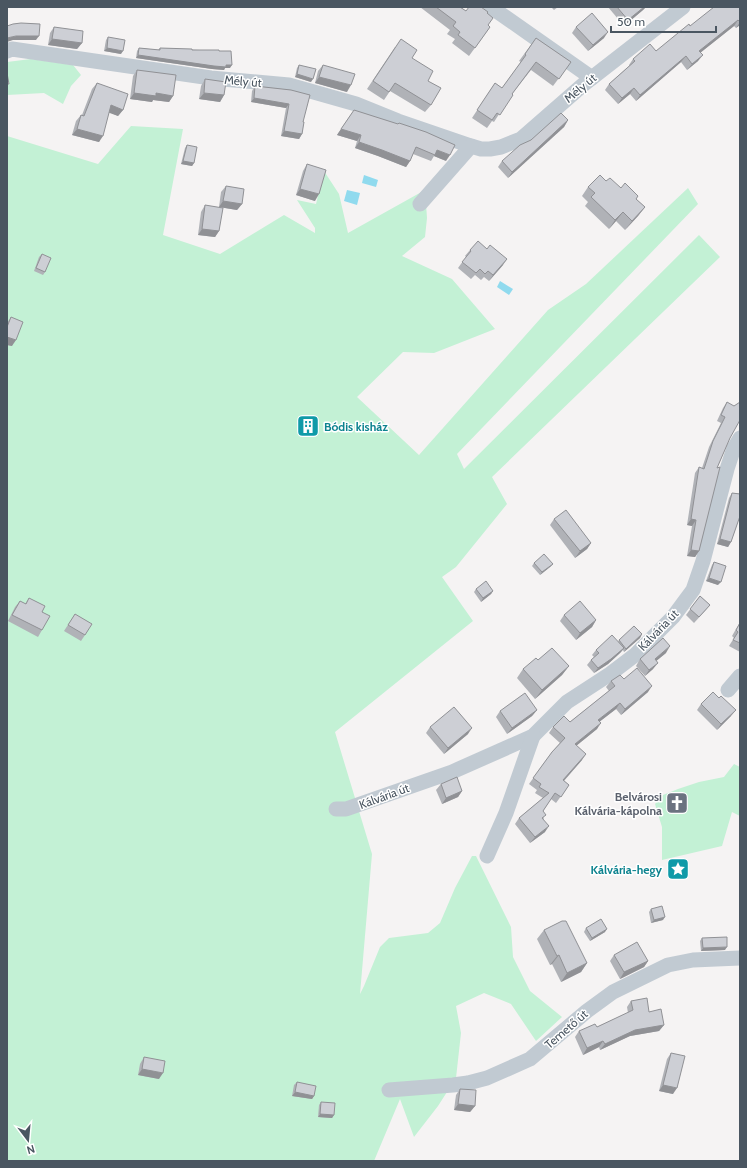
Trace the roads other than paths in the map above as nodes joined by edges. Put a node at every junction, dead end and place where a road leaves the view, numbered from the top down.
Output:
1 (491, 7) edge
2 (683, 7) edge
3 (7, 51) edge
4 (592, 78) junction
5 (471, 146) junction
6 (420, 204) dead end
7 (740, 438) edge
8 (740, 676) edge
9 (728, 690) dead end
10 (533, 736) junction
11 (341, 809) dead end
12 (487, 856) dead end
13 (740, 958) edge
14 (389, 1090) dead end

1 - 4 street
2 - 4 street, Mély út
3 - 5 street, Mély út
4 - 5 street, Mély út
5 - 6 street
7 - 10 street, Kálvária út
8 - 9 street
10 - 11 street, Kálvária út
10 - 12 street, Kálvária út
13 - 14 street, Temető út

